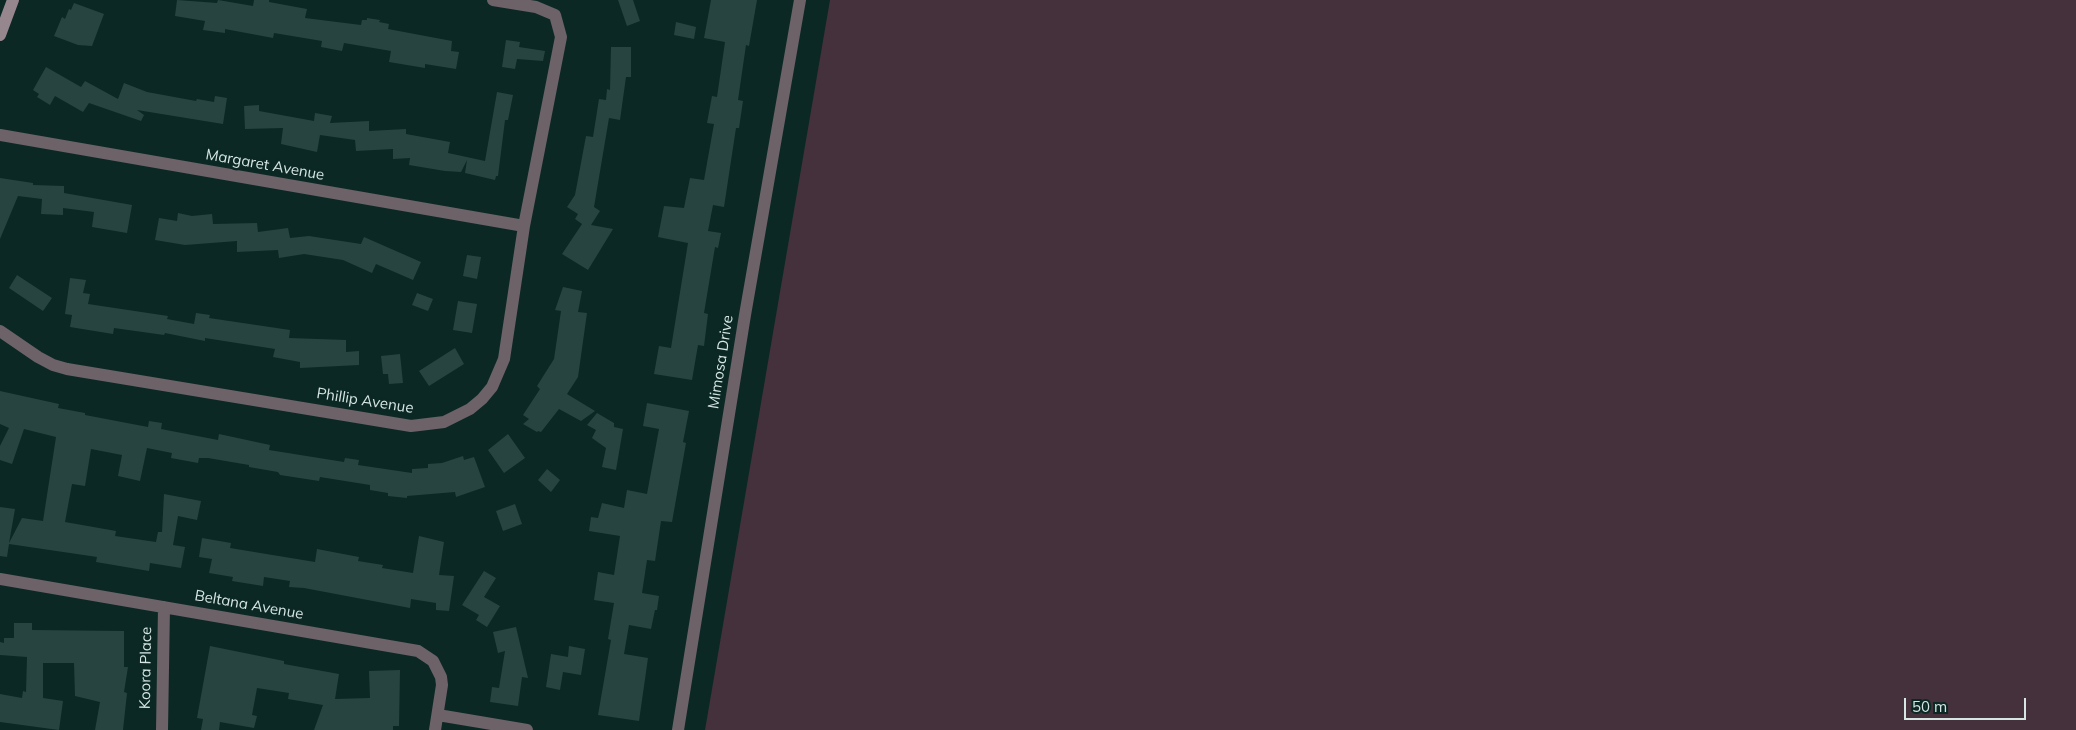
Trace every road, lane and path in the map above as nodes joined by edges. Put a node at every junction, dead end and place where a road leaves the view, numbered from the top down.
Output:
1 (13, 0) edge
2 (492, 0) edge
3 (800, 0) edge
4 (0, 35) edge
5 (0, 135) edge
6 (524, 226) junction
7 (0, 331) edge
8 (0, 579) edge
9 (164, 607) junction
10 (438, 715) junction
11 (162, 730) edge
12 (435, 730) edge
13 (527, 730) edge
14 (678, 730) edge

1 - 4 street
2 - 6 street, Phillip Avenue
3 - 14 street, Mimosa Drive
5 - 6 street, Margaret Avenue
6 - 7 street, Phillip Avenue
8 - 9 street, Beltana Avenue
9 - 10 street, Beltana Avenue
9 - 11 street, Koora Place
10 - 12 street, Beltana Avenue
10 - 13 street

